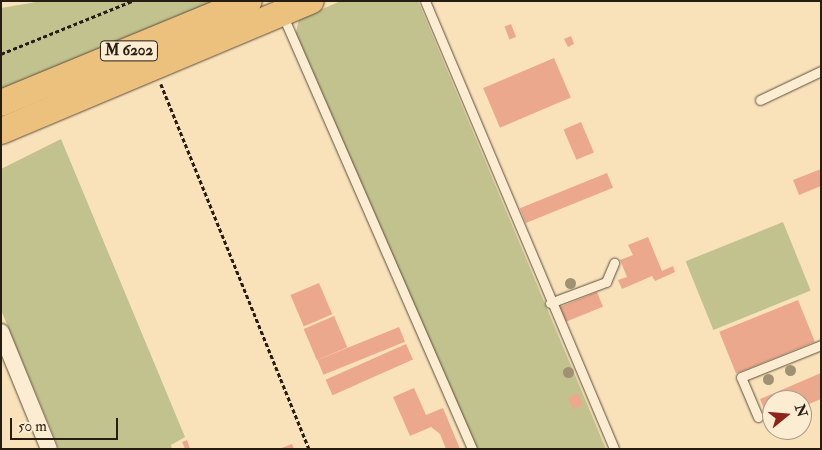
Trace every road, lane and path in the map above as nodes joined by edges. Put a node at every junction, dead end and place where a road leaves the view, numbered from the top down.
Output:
1 (132, 1) edge
2 (249, 1) edge
3 (311, 1) edge
4 (425, 1) edge
5 (282, 13) junction
6 (1, 54) edge
7 (154, 67) junction
8 (821, 71) edge
9 (760, 100) dead end
10 (4, 101) edge
11 (1, 131) edge
12 (614, 264) dead end
13 (550, 303) junction
14 (1, 332) edge
15 (821, 345) edge
16 (758, 417) dead end
17 (49, 449) edge
18 (309, 449) edge
19 (472, 449) edge
20 (614, 449) edge

1 - 6 path
2 - 10 main road, M 6202
3 - 5 main road, M 6202
4 - 13 lane
5 - 7 main road, M 6202
5 - 19 lane
7 - 11 main road, M 6202
7 - 18 path
8 - 9 lane
12 - 13 lane
13 - 20 lane
14 - 17 street
15 - 16 lane

